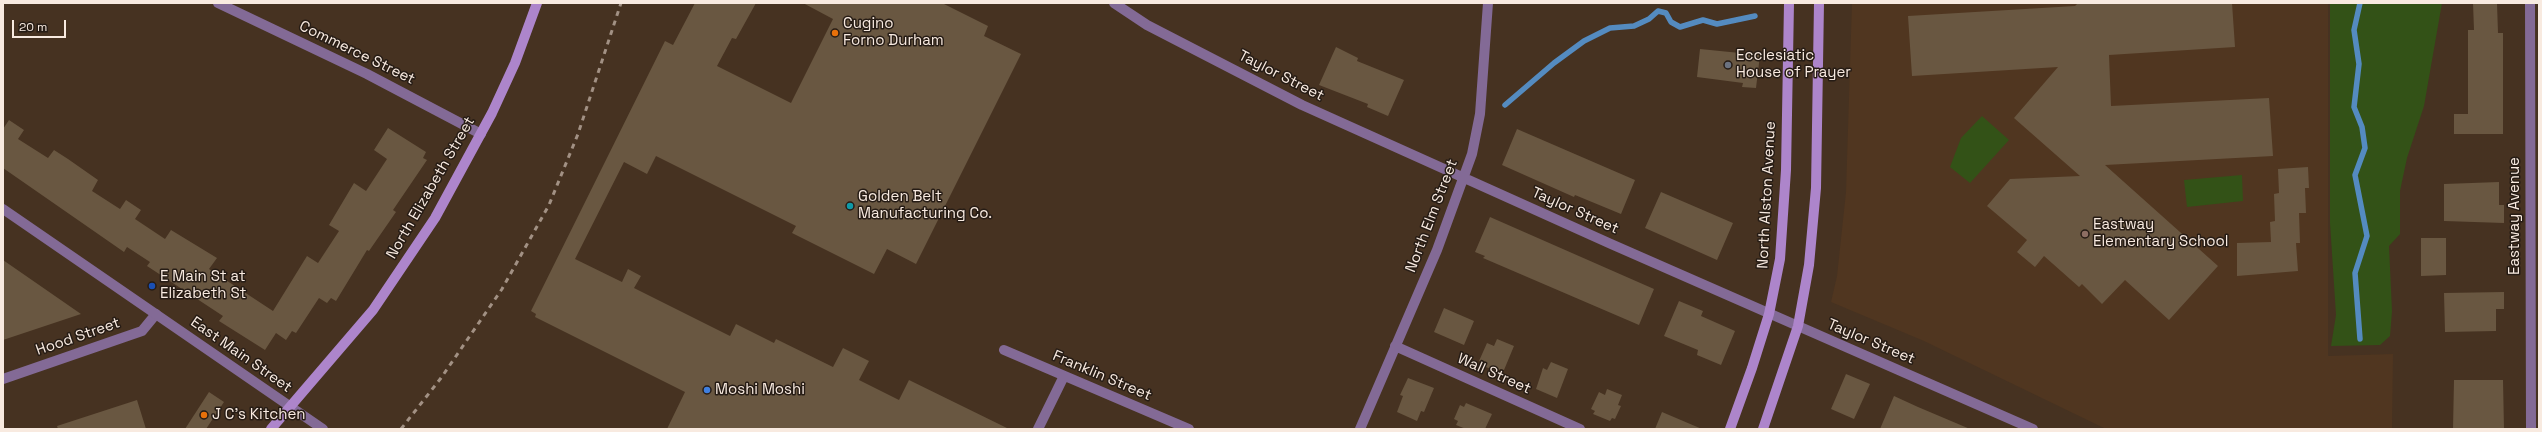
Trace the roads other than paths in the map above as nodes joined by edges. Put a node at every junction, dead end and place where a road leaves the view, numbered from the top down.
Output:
1 (218, 3) edge
2 (537, 3) edge
3 (1114, 3) edge
4 (1488, 3) edge
5 (1789, 3) edge
6 (1819, 3) edge
7 (2530, 3) edge
8 (481, 134) junction
9 (1464, 177) junction
10 (3, 209) edge
11 (156, 314) junction
12 (1769, 314) junction
13 (1798, 326) junction
14 (1395, 346) junction
15 (1004, 350) dead end
16 (1064, 376) junction
17 (3, 379) edge
18 (291, 408) junction
19 (271, 429) edge
20 (323, 429) edge
21 (1038, 429) edge
22 (1189, 429) edge
23 (1360, 429) edge
24 (1580, 429) edge
25 (1730, 429) edge
26 (1763, 429) edge
27 (2033, 429) edge
28 (2531, 429) edge

1 - 8 street, Commerce Street
2 - 8 main road, North Elizabeth Street
3 - 9 street, Taylor Street
4 - 9 street, North Elm Street
5 - 12 main road, North Alston Avenue
6 - 13 main road
7 - 28 street, Eastway Avenue
8 - 18 main road, North Elizabeth Street
9 - 12 street, Taylor Street
9 - 14 street, North Elm Street
10 - 11 street, East Main Street
11 - 17 street, Hood Street
11 - 18 street, East Main Street
12 - 13 street, Taylor Street
12 - 25 main road, North Alston Avenue
13 - 26 main road
13 - 27 street, Taylor Street
14 - 23 street, North Elm Street
14 - 24 street, Wall Street
15 - 16 street, Franklin Street
16 - 21 street
16 - 22 street, Franklin Street
18 - 19 main road, North Elizabeth Street
18 - 20 street, East Main Street

